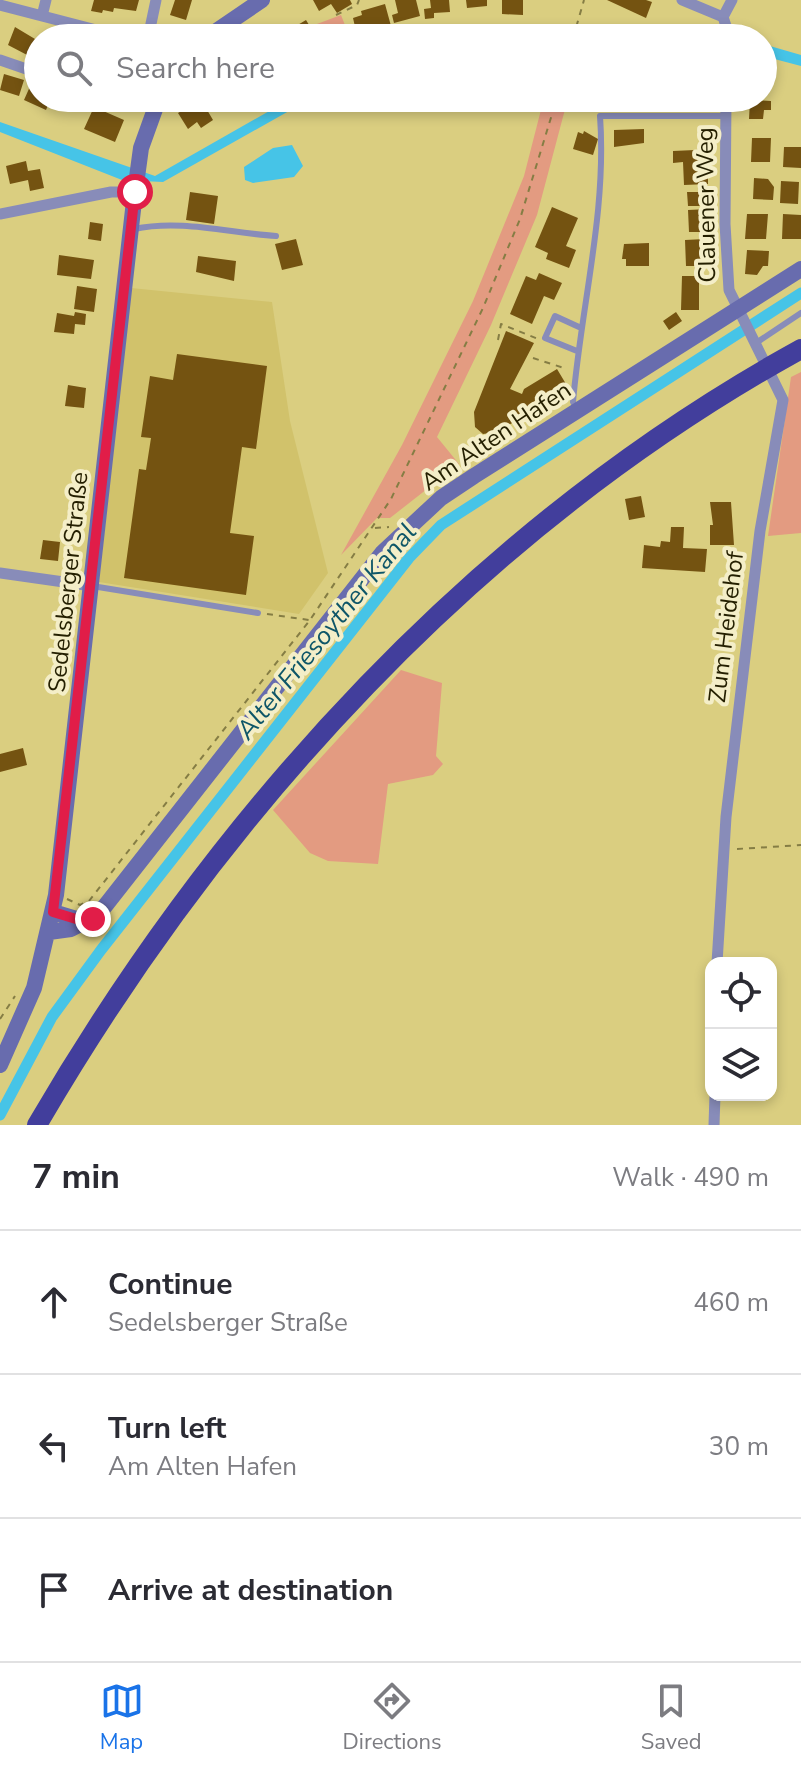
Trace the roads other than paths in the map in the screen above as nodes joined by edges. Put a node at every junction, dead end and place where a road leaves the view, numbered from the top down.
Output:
1 (46, 0) edge
2 (156, 0) edge
3 (262, 0) edge
4 (682, 0) edge
5 (732, 0) edge
6 (0, 5) edge
7 (42, 16) junction
8 (723, 17) junction
9 (72, 24) edge
10 (151, 24) edge
11 (227, 24) edge
12 (725, 24) edge
13 (0, 60) edge
14 (24, 68) edge
15 (155, 112) edge
16 (727, 112) edge
17 (727, 116) junction
18 (135, 189) junction
19 (0, 214) edge
20 (131, 230) junction
21 (276, 236) dead end
22 (801, 269) edge
23 (801, 313) edge
24 (740, 315) junction
25 (579, 327) junction
26 (753, 338) junction
27 (577, 351) junction
28 (792, 354) edge
29 (577, 410) junction
30 (0, 573) edge
31 (92, 586) junction
32 (258, 613) road end
33 (55, 904) junction
34 (86, 922) junction
35 (49, 932) junction
36 (717, 957) edge
37 (0, 1065) edge
38 (715, 1101) edge
39 (37, 1125) edge
40 (714, 1125) edge

1 - 7 street
2 - 10 street
3 - 11 street
4 - 8 street
5 - 8 street
6 - 7 street
7 - 9 street
8 - 12 street
13 - 14 street
15 - 18 street, Sedelsberger Straße
16 - 17 street, Clauener Weg
17 - 24 street, Clauener Weg
17 - 25 lane
18 - 19 street
18 - 20 street, Sedelsberger Straße
20 - 21 lane
20 - 31 street, Sedelsberger Straße
22 - 24 street, Am Alten Hafen
23 - 26 lane
24 - 26 street, Zum Heidehof
24 - 29 street, Am Alten Hafen
25 - 27 lane
25 - 27 lane
26 - 36 street, Zum Heidehof
27 - 29 lane
28 - 39 highway
29 - 34 street, Am Alten Hafen
30 - 31 street
31 - 32 lane
31 - 33 street, Sedelsberger Straße
33 - 34 street
33 - 35 street, Sedelsberger Straße
34 - 35 street, Am Alten Hafen
35 - 37 street, Sedelsberger Straße
38 - 40 street

